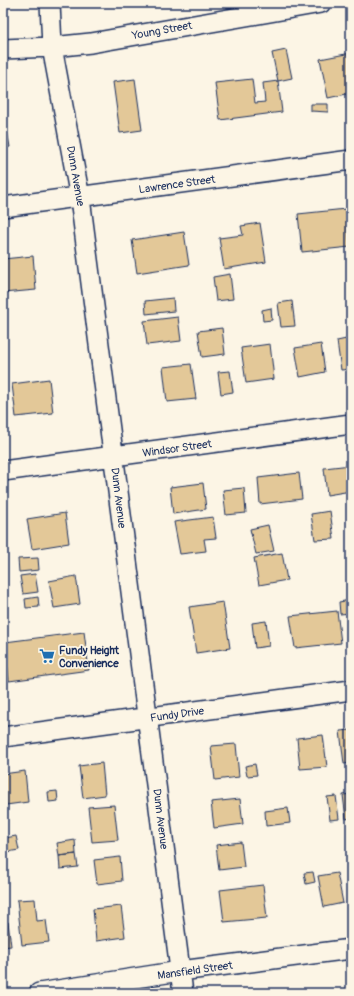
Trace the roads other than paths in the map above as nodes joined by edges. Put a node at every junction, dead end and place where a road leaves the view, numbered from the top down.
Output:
1 (50, 3) edge
2 (321, 3) edge
3 (296, 5) edge
4 (52, 47) junction
5 (3, 50) edge
6 (351, 160) edge
7 (80, 198) junction
8 (3, 207) edge
9 (351, 424) edge
10 (114, 456) junction
11 (3, 472) edge
12 (351, 690) edge
13 (148, 718) junction
14 (3, 737) edge
15 (351, 949) edge
16 (180, 971) junction
17 (39, 993) edge
18 (183, 993) edge

1 - 4 street, Dunn Avenue
2 - 3 street, Young Street
3 - 4 street, Young Street
4 - 5 street, Young Street
4 - 7 street, Dunn Avenue
6 - 7 street, Lawrence Street
7 - 8 street, Lawrence Street
7 - 10 street, Dunn Avenue
9 - 10 street, Windsor Street
10 - 11 street, Windsor Street
10 - 13 street, Dunn Avenue
12 - 13 street, Fundy Drive
13 - 14 street, Fundy Drive
13 - 16 street, Dunn Avenue
15 - 16 street, Mansfield Street
16 - 17 street, Mansfield Street
16 - 18 street, Dunn Avenue

